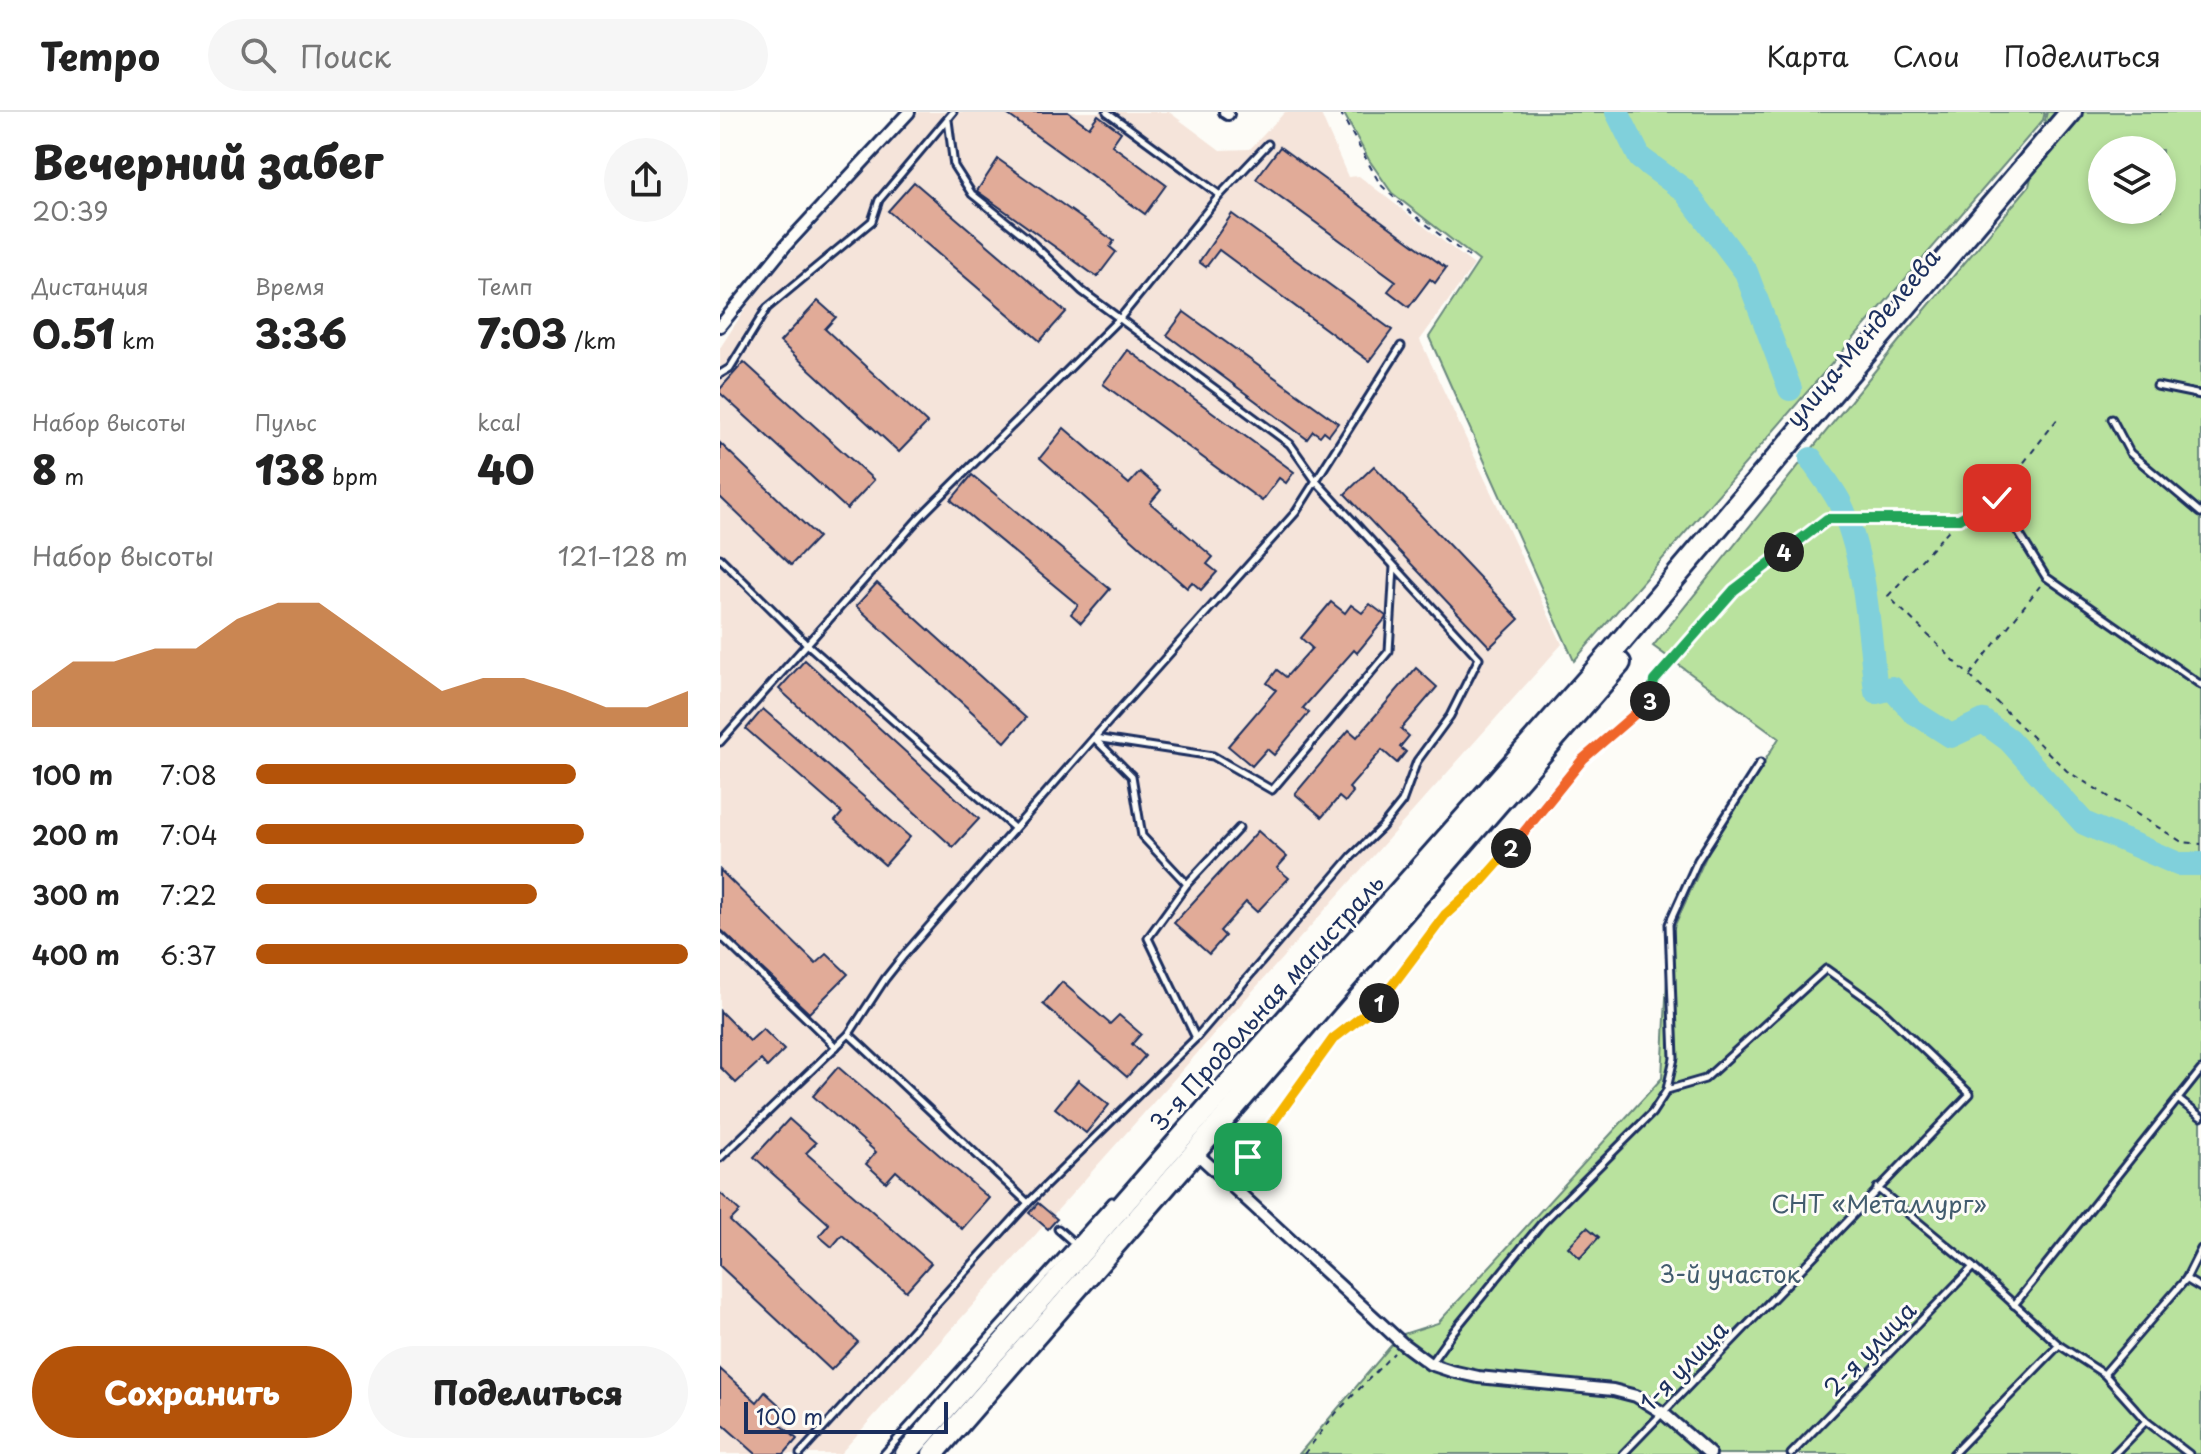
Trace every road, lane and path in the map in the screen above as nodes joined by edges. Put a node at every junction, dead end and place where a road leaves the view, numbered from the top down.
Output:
1 (909, 112) edge
2 (953, 112) edge
3 (1107, 112) edge
4 (1340, 112) edge
5 (2071, 112) edge
6 (2087, 112) edge
7 (948, 120) junction
8 (1268, 144) dead end
9 (1220, 195) junction
10 (1469, 257) dead end
11 (1121, 317) junction
12 (720, 326) edge
13 (1401, 346) dead end
14 (720, 374) edge
15 (2157, 386) dead end
16 (2201, 395) edge
17 (2059, 417) dead end
18 (2112, 419) dead end
19 (1316, 481) junction
20 (1997, 498) junction
21 (2201, 513) edge
22 (1959, 519) junction
23 (720, 558) edge
24 (1394, 566) junction
25 (2046, 577) junction
26 (1673, 591) junction
27 (807, 644) junction
28 (1969, 676) junction
29 (2201, 685) edge
30 (1094, 738) junction
31 (720, 742) edge
32 (1760, 763) dead end
33 (1014, 828) junction
34 (1239, 828) dead end
35 (2201, 844) edge
36 (1187, 884) junction
37 (720, 935) edge
38 (849, 1034) junction
39 (1196, 1038) junction
40 (836, 1047) junction
41 (2201, 1070) edge
42 (1667, 1090) junction
43 (2179, 1100) junction
44 (2201, 1117) edge
45 (1195, 1152) junction
46 (720, 1158) edge
47 (1227, 1184) junction
48 (1877, 1188) junction
49 (1112, 1201) dead end
50 (1028, 1203) junction
51 (1058, 1229) dead end
52 (1074, 1243) junction
53 (2201, 1249) edge
54 (1973, 1267) junction
55 (2186, 1279) junction
56 (2201, 1288) edge
57 (2014, 1305) junction
58 (1403, 1344) junction
59 (2059, 1345) junction
60 (1430, 1364) junction
61 (2104, 1374) junction
62 (1663, 1413) junction
63 (2146, 1421) junction
64 (800, 1454) edge
65 (884, 1454) edge
66 (906, 1454) edge
67 (933, 1454) edge
68 (1304, 1454) edge
69 (1623, 1454) edge
70 (1710, 1454) edge
71 (1791, 1454) edge
72 (1953, 1454) edge
73 (2114, 1454) edge
74 (2189, 1454) edge

1 - 12 street
2 - 7 lane
3 - 9 lane
4 - 10 path
5 - 26 highway, улица Менделеева
6 - 26 highway, улица Менделеева
7 - 11 lane
7 - 14 lane
8 - 9 lane
9 - 11 lane
11 - 19 lane
11 - 27 lane
13 - 19 lane
15 - 16 lane
17 - 20 path
18 - 21 lane
19 - 24 lane
19 - 30 lane
20 - 22 path
20 - 25 lane
22 - 28 path
22 - 47 path
23 - 27 lane
24 - 30 lane
24 - 39 lane
25 - 28 path
25 - 29 lane
26 - 45 highway, 3-я Продольная магистраль
26 - 66 highway, 3-я Продольная магистраль
27 - 31 lane
27 - 33 lane
28 - 35 path
30 - 33 lane
30 - 36 lane
32 - 42 lane
33 - 38 lane
34 - 36 lane
36 - 39 lane
37 - 40 lane
38 - 40 lane
38 - 50 lane
39 - 50 lane
40 - 46 lane
41 - 43 lane
42 - 48 lane, 1-я улица
42 - 60 lane
43 - 44 lane
43 - 57 lane
45 - 47 street
45 - 67 highway, 3-я Продольная магистраль
47 - 58 street
48 - 54 lane
48 - 62 lane, 1-я улица
49 - 52 lane
50 - 64 lane
51 - 52 lane
52 - 65 lane
53 - 55 lane
54 - 57 lane
54 - 71 lane, 2-я улица
55 - 56 lane
55 - 61 lane
57 - 59 lane
58 - 60 street
58 - 68 path
59 - 61 lane
59 - 72 lane
60 - 62 street
61 - 63 lane
62 - 69 lane, 1-я улица
62 - 70 street
63 - 73 lane
63 - 74 lane

